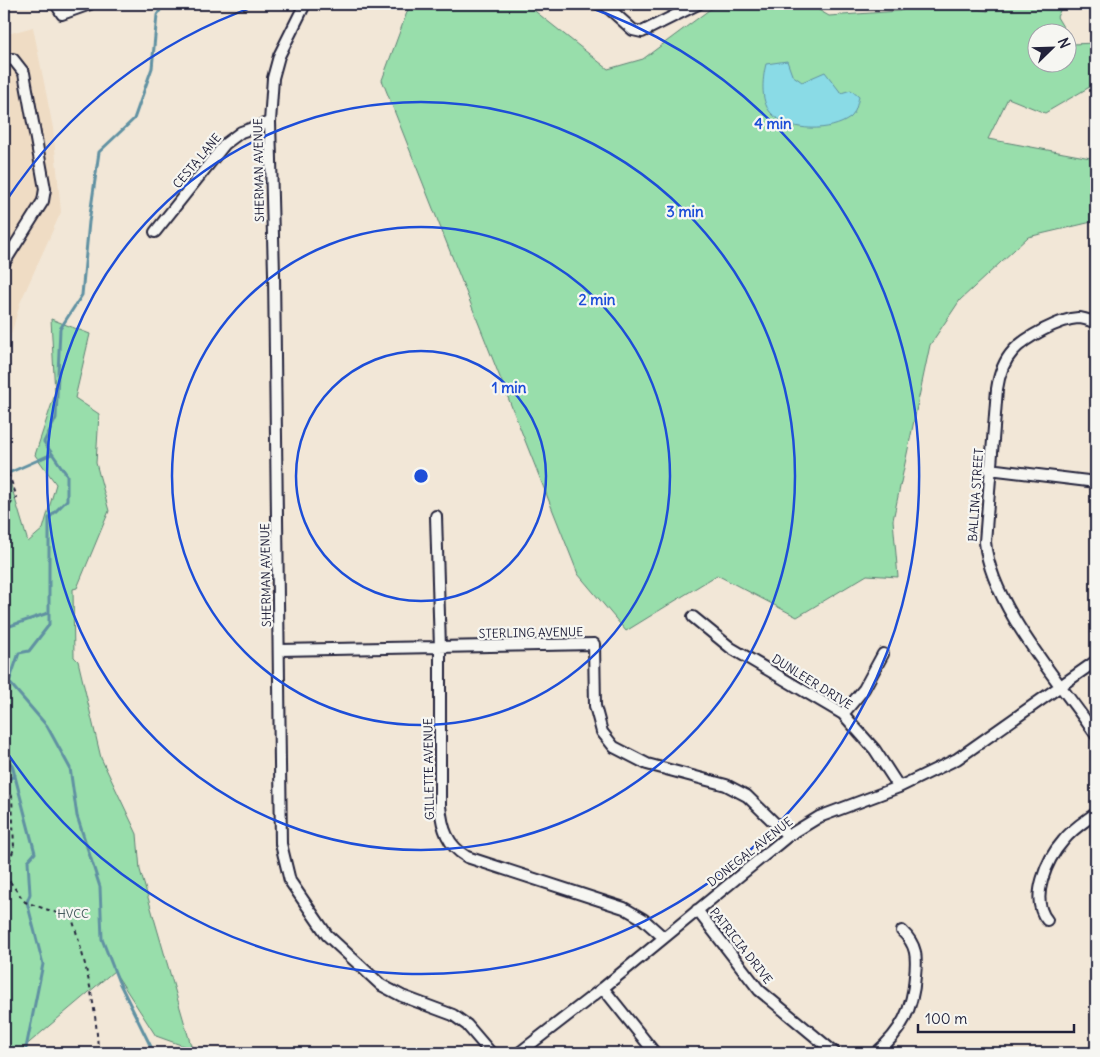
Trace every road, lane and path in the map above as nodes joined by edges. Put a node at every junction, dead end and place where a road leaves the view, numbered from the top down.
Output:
1 (56, 4) edge
2 (90, 4) edge
3 (305, 4) edge
4 (604, 4) edge
5 (698, 4) edge
6 (4, 60) edge
7 (270, 122) junction
8 (155, 232) dead end
9 (4, 263) edge
10 (1096, 323) edge
11 (4, 426) edge
12 (989, 469) junction
13 (1096, 482) edge
14 (4, 510) edge
15 (436, 516) dead end
16 (694, 617) dead end
17 (440, 648) junction
18 (280, 650) junction
19 (883, 654) dead end
20 (1096, 661) edge
21 (1062, 685) junction
22 (842, 714) junction
23 (1096, 734) edge
24 (899, 787) junction
25 (4, 791) edge
26 (1096, 813) edge
27 (788, 836) junction
28 (4, 877) edge
29 (698, 910) junction
30 (1046, 920) dead end
31 (902, 931) dead end
32 (663, 937) junction
33 (603, 988) junction
34 (98, 1053) edge
35 (491, 1053) edge
36 (519, 1053) edge
37 (655, 1053) edge
38 (835, 1053) edge
39 (876, 1053) edge

1 - 2 street
3 - 7 street, SHERMAN AVENUE
4 - 5 street
6 - 9 street
7 - 8 street, CESTA LANE
7 - 18 street, SHERMAN AVENUE
10 - 12 street, BALLINA STREET
11 - 14 path
12 - 13 street
12 - 21 street, BALLINA STREET
15 - 17 street, GILLETTE AVENUE
16 - 22 street, DUNLEER DRIVE
17 - 18 street, STERLING AVENUE
17 - 27 street, STERLING AVENUE
17 - 32 street, GILLETTE AVENUE
18 - 35 street, SHERMAN AVENUE
19 - 22 street
20 - 21 street, DONEGAL AVENUE
21 - 23 street, BALLINA STREET
21 - 24 street, DONEGAL AVENUE
22 - 24 street, DUNLEER DRIVE
24 - 27 street, DONEGAL AVENUE
25 - 28 path
26 - 30 street
27 - 29 street, DONEGAL AVENUE
28 - 34 path
29 - 32 street, DONEGAL AVENUE
29 - 38 street, PATRICIA DRIVE
31 - 39 street
32 - 33 street, DONEGAL AVENUE
33 - 36 street, DONEGAL AVENUE
33 - 37 street

